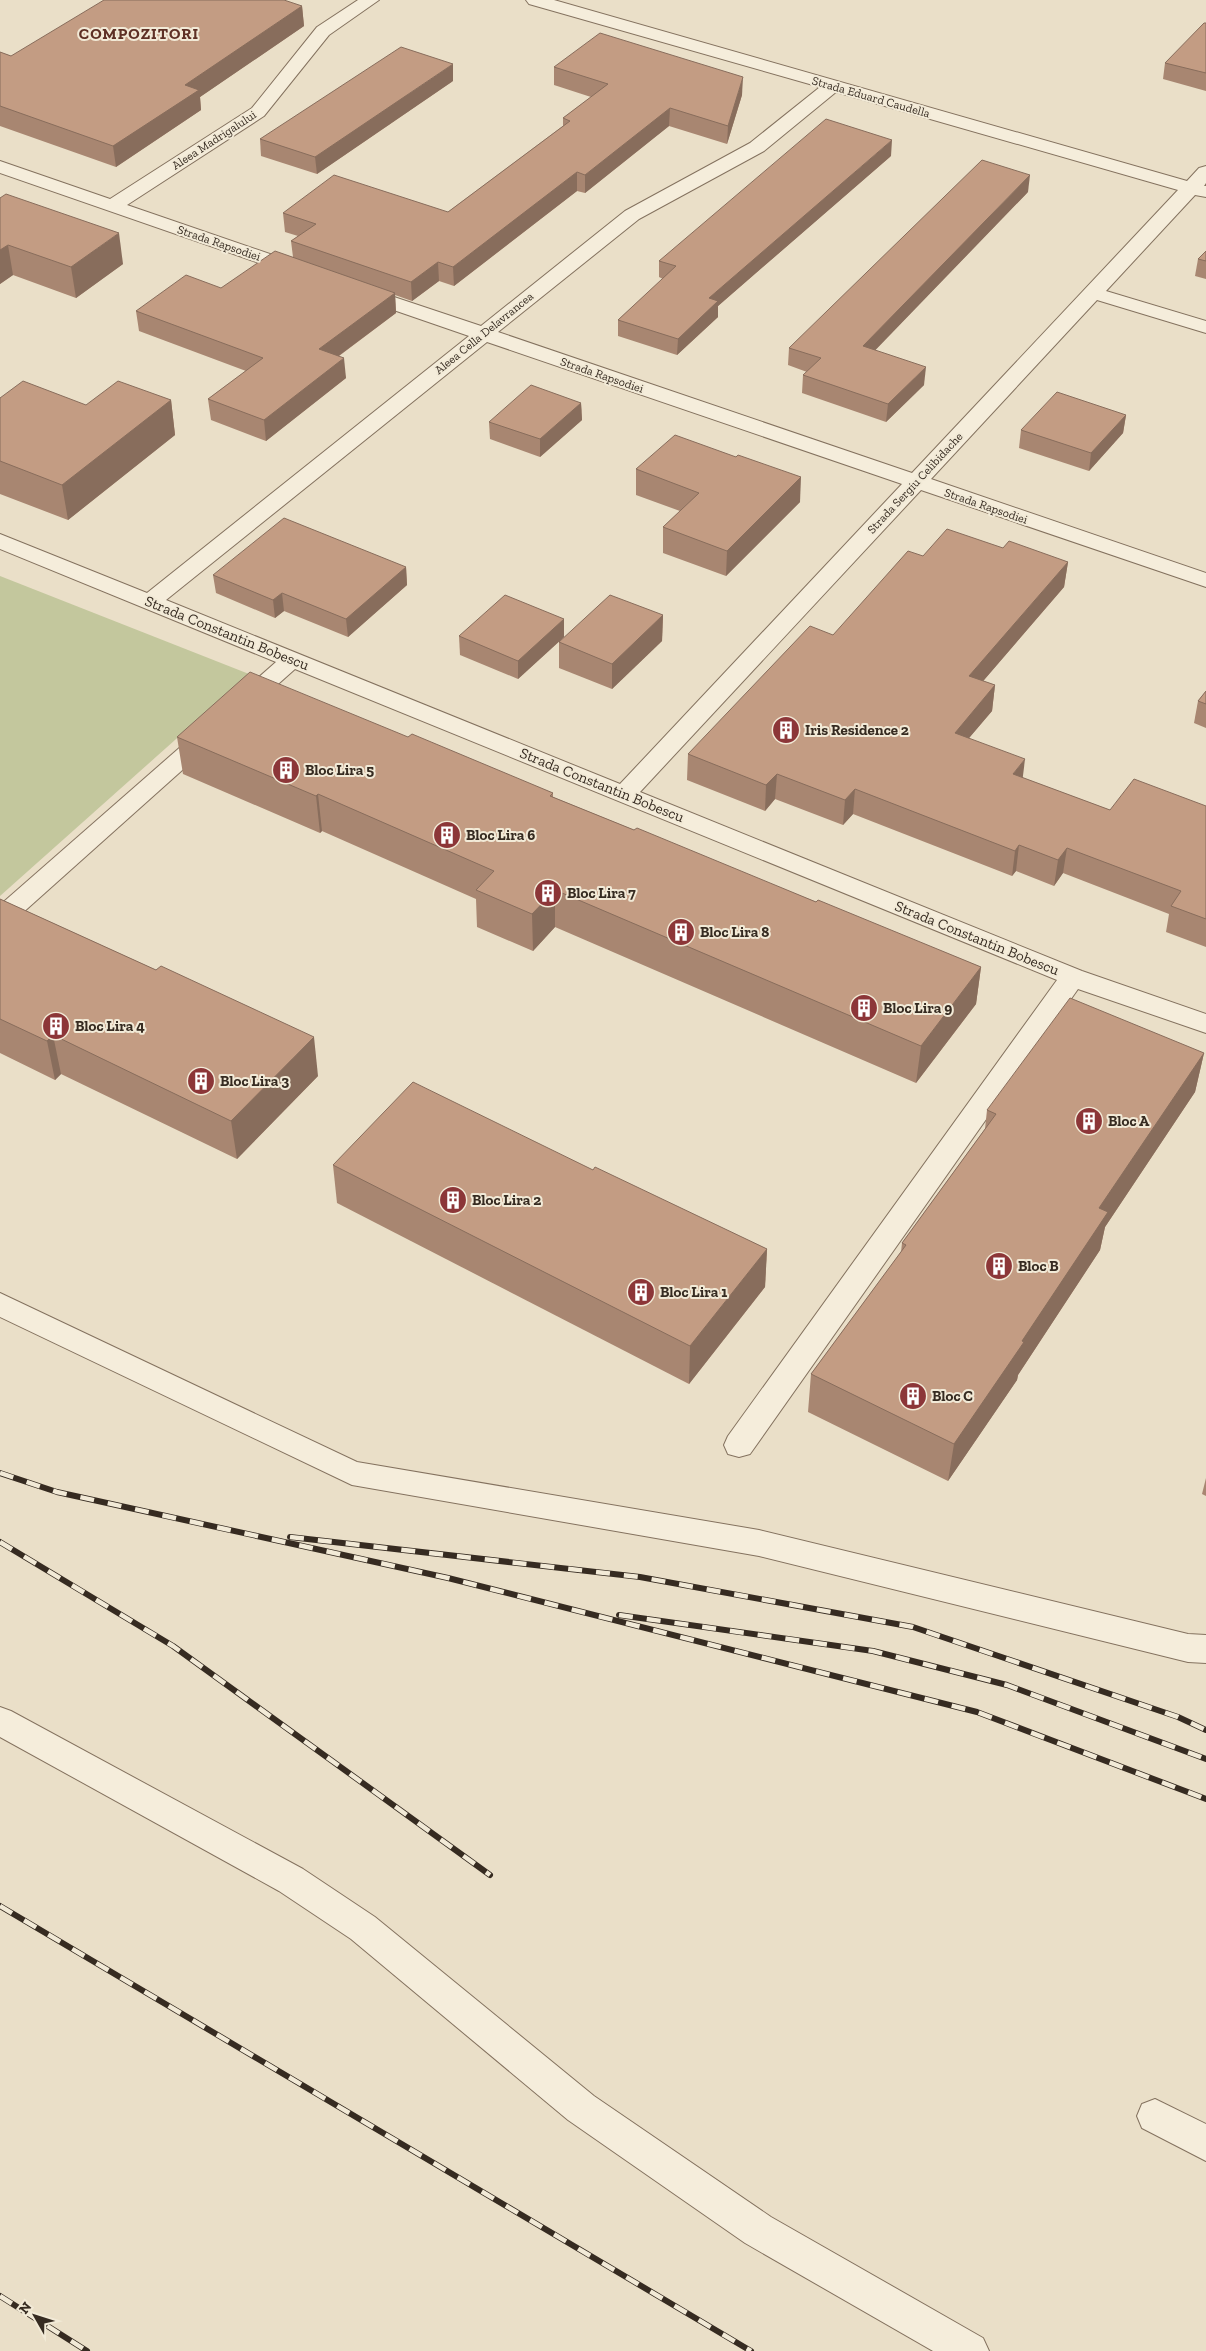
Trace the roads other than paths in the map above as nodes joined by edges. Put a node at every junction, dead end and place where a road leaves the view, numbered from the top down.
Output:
1 (370, 0) edge
2 (535, 0) edge
3 (832, 86) junction
4 (1, 169) edge
5 (1206, 172) edge
6 (1198, 191) edge
7 (112, 206) junction
8 (316, 276) edge
9 (344, 286) edge
10 (1093, 293) junction
11 (1206, 327) edge
12 (483, 334) junction
13 (916, 482) junction
14 (0, 541) edge
15 (1206, 580) edge
16 (150, 602) junction
17 (292, 660) junction
18 (624, 794) junction
19 (0, 919) edge
20 (1072, 977) junction
21 (1206, 1024) edge
22 (0, 1304) edge
23 (738, 1445) dead end
24 (1206, 1649) edge
25 (0, 1721) edge
26 (1155, 2116) dead end
27 (1206, 2143) edge
28 (970, 2351) edge

1 - 7 street, Aleea Madrigalului
2 - 3 street, Strada Eduard Caudella
3 - 6 street, Strada Eduard Caudella
3 - 12 street, Aleea Cella Delavrancea
4 - 7 street, Strada Rapsodiei
5 - 6 street, Strada Sergiu Celibidache
6 - 10 street, Strada Sergiu Celibidache
7 - 8 street, Strada Rapsodiei
9 - 12 street, Strada Rapsodiei
10 - 11 street
10 - 13 street, Strada Sergiu Celibidache
12 - 13 street, Strada Rapsodiei
12 - 16 street, Aleea Cella Delavrancea
13 - 15 street, Strada Rapsodiei
13 - 18 street, Strada Sergiu Celibidache
14 - 16 street, Strada Constantin Bobescu
16 - 17 street, Strada Constantin Bobescu
17 - 18 street, Strada Constantin Bobescu
17 - 19 street
18 - 20 street, Strada Constantin Bobescu
20 - 21 street, Strada Constantin Bobescu
20 - 23 street
22 - 24 street
25 - 28 street
26 - 27 street

